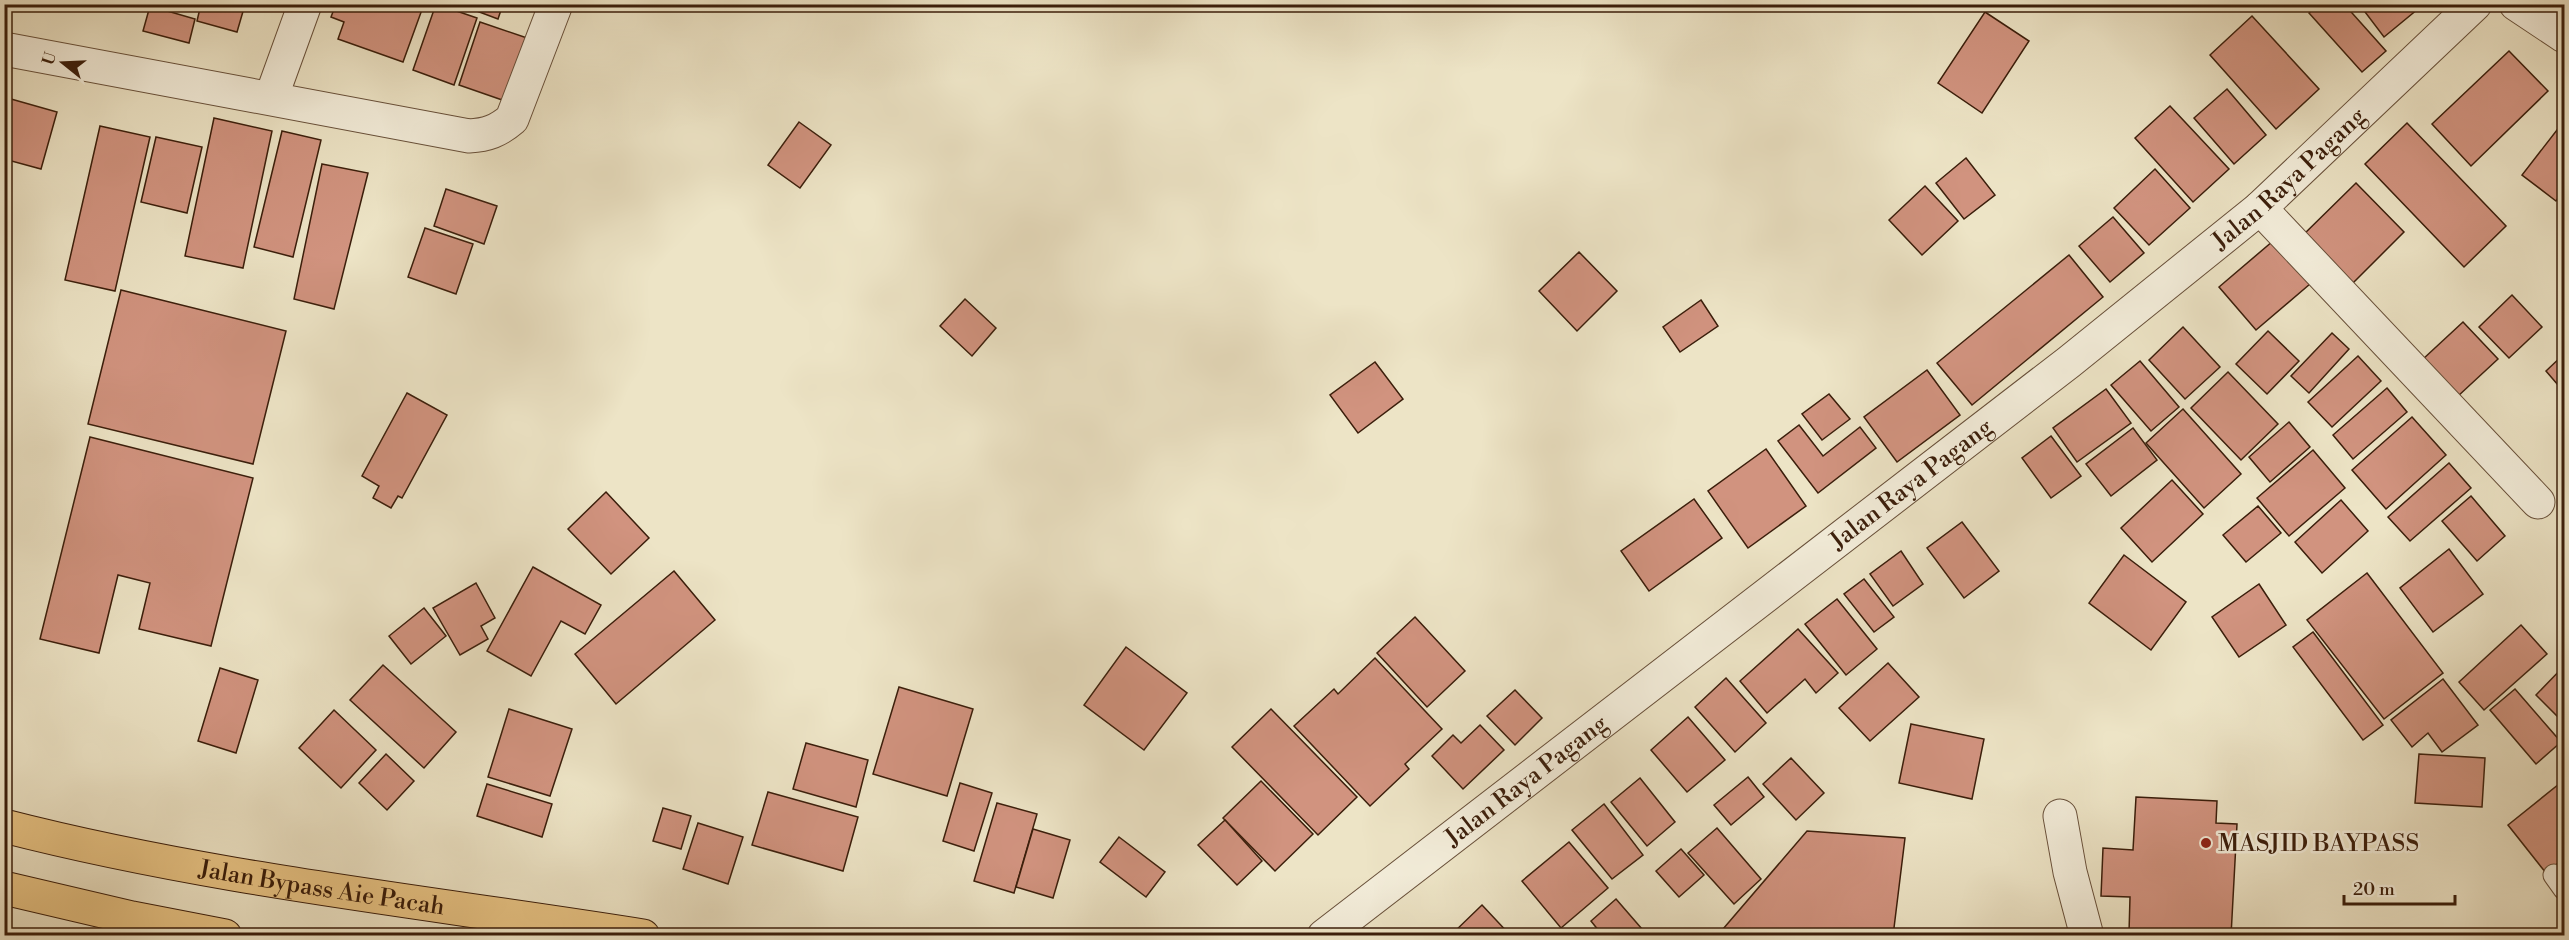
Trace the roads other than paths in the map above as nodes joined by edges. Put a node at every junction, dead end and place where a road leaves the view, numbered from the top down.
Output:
1 (305, 4) edge
2 (556, 4) edge
3 (2475, 4) edge
4 (2516, 4) edge
5 (2565, 36) edge
6 (4, 49) edge
7 (271, 98) junction
8 (2260, 208) junction
9 (2538, 502) dead end
10 (2060, 816) dead end
11 (4, 826) edge
12 (4, 888) edge
13 (225, 936) edge
14 (643, 936) edge
15 (1324, 936) edge
16 (2087, 936) edge

1 - 7 street
2 - 7 street
3 - 8 street, Jalan Raya Pagang
4 - 5 street
6 - 7 street
8 - 9 street
8 - 15 street, Jalan Raya Pagang
10 - 16 street
11 - 14 highway, Jalan Bypass Aie Pacah
12 - 13 highway

